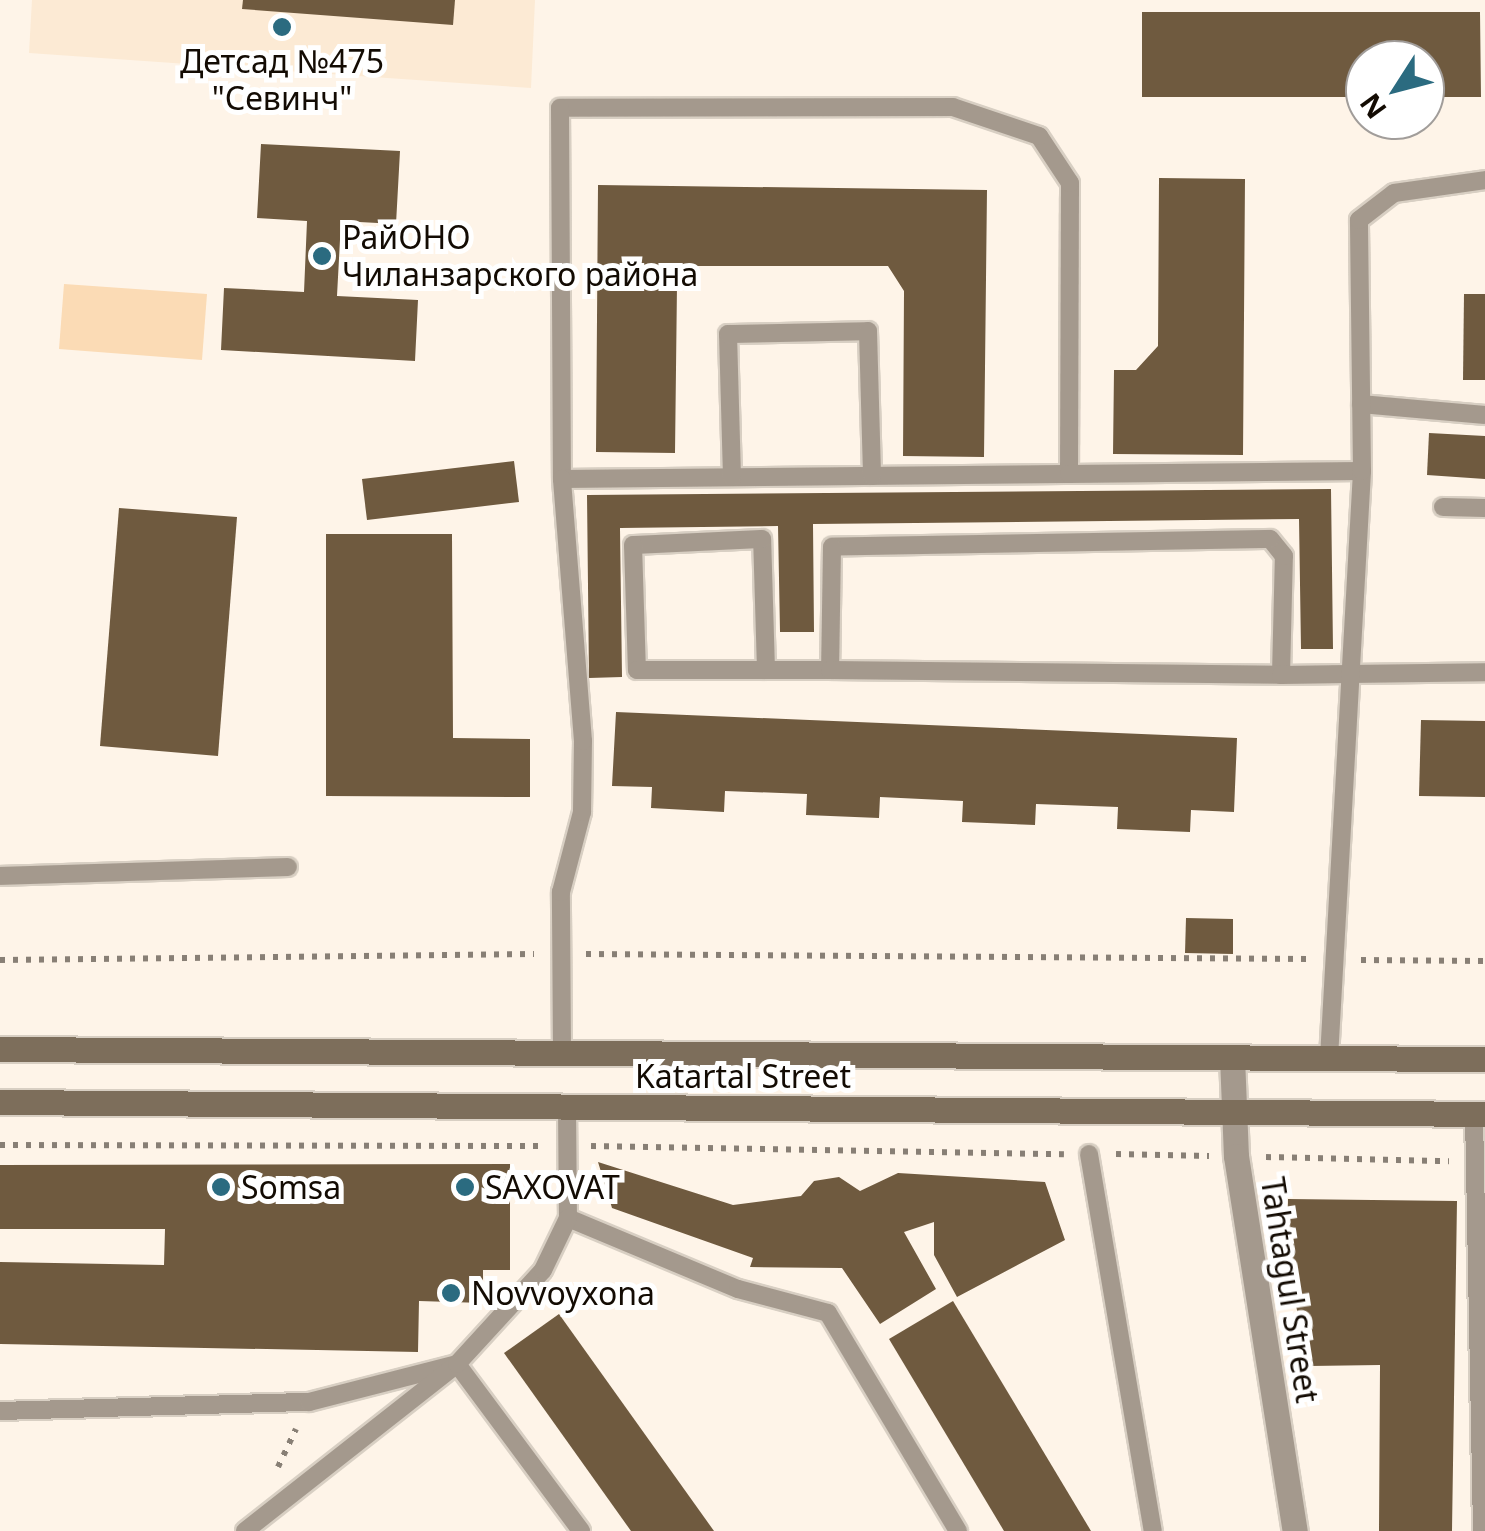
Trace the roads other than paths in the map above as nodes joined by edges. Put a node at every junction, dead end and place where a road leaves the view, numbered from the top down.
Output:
1 (1485, 180) edge
2 (1361, 404) junction
3 (1485, 415) edge
4 (1362, 471) junction
5 (1069, 474) junction
6 (872, 476) junction
7 (732, 477) junction
8 (562, 478) junction
9 (1443, 507) dead end
10 (1485, 508) edge
11 (766, 670) junction
12 (830, 670) junction
13 (1485, 672) edge
14 (1352, 674) junction
15 (1281, 675) junction
16 (288, 867) dead end
17 (0, 876) edge
18 (0, 1049) edge
19 (562, 1053) junction
20 (1232, 1058) junction
21 (1330, 1058) junction
22 (1485, 1059) edge
23 (0, 1102) edge
24 (567, 1107) junction
25 (1233, 1112) junction
26 (1480, 1114) edge
27 (1089, 1154) road end
28 (568, 1218) junction
29 (457, 1364) junction
30 (0, 1410) edge
31 (1483, 1414) edge
32 (245, 1531) edge
33 (582, 1531) edge
34 (958, 1531) edge
35 (1153, 1531) edge
36 (1295, 1531) edge
37 (1482, 1531) edge

1 - 2 lane
2 - 3 lane
2 - 4 lane
4 - 5 lane
4 - 14 lane
5 - 6 lane
5 - 8 lane
6 - 7 lane
6 - 7 lane
7 - 8 lane
8 - 19 lane
9 - 10 lane
11 - 11 lane
11 - 12 lane
12 - 15 lane
12 - 15 lane
13 - 14 lane
14 - 15 lane
14 - 21 lane
16 - 17 lane
18 - 19 main road, Katartal Street
19 - 20 main road, Katartal Street
20 - 21 main road, Katartal Street
20 - 25 street, Tahtagul Street
21 - 22 main road, Katartal Street
23 - 24 main road, Katartal Street
24 - 25 main road, Katartal Street
24 - 28 lane
25 - 26 main road, Katartal Street
25 - 36 street, Tahtagul Street
26 - 31 lane
27 - 35 lane
28 - 29 lane
28 - 34 lane
29 - 30 lane
29 - 32 lane
29 - 33 lane
31 - 37 lane

